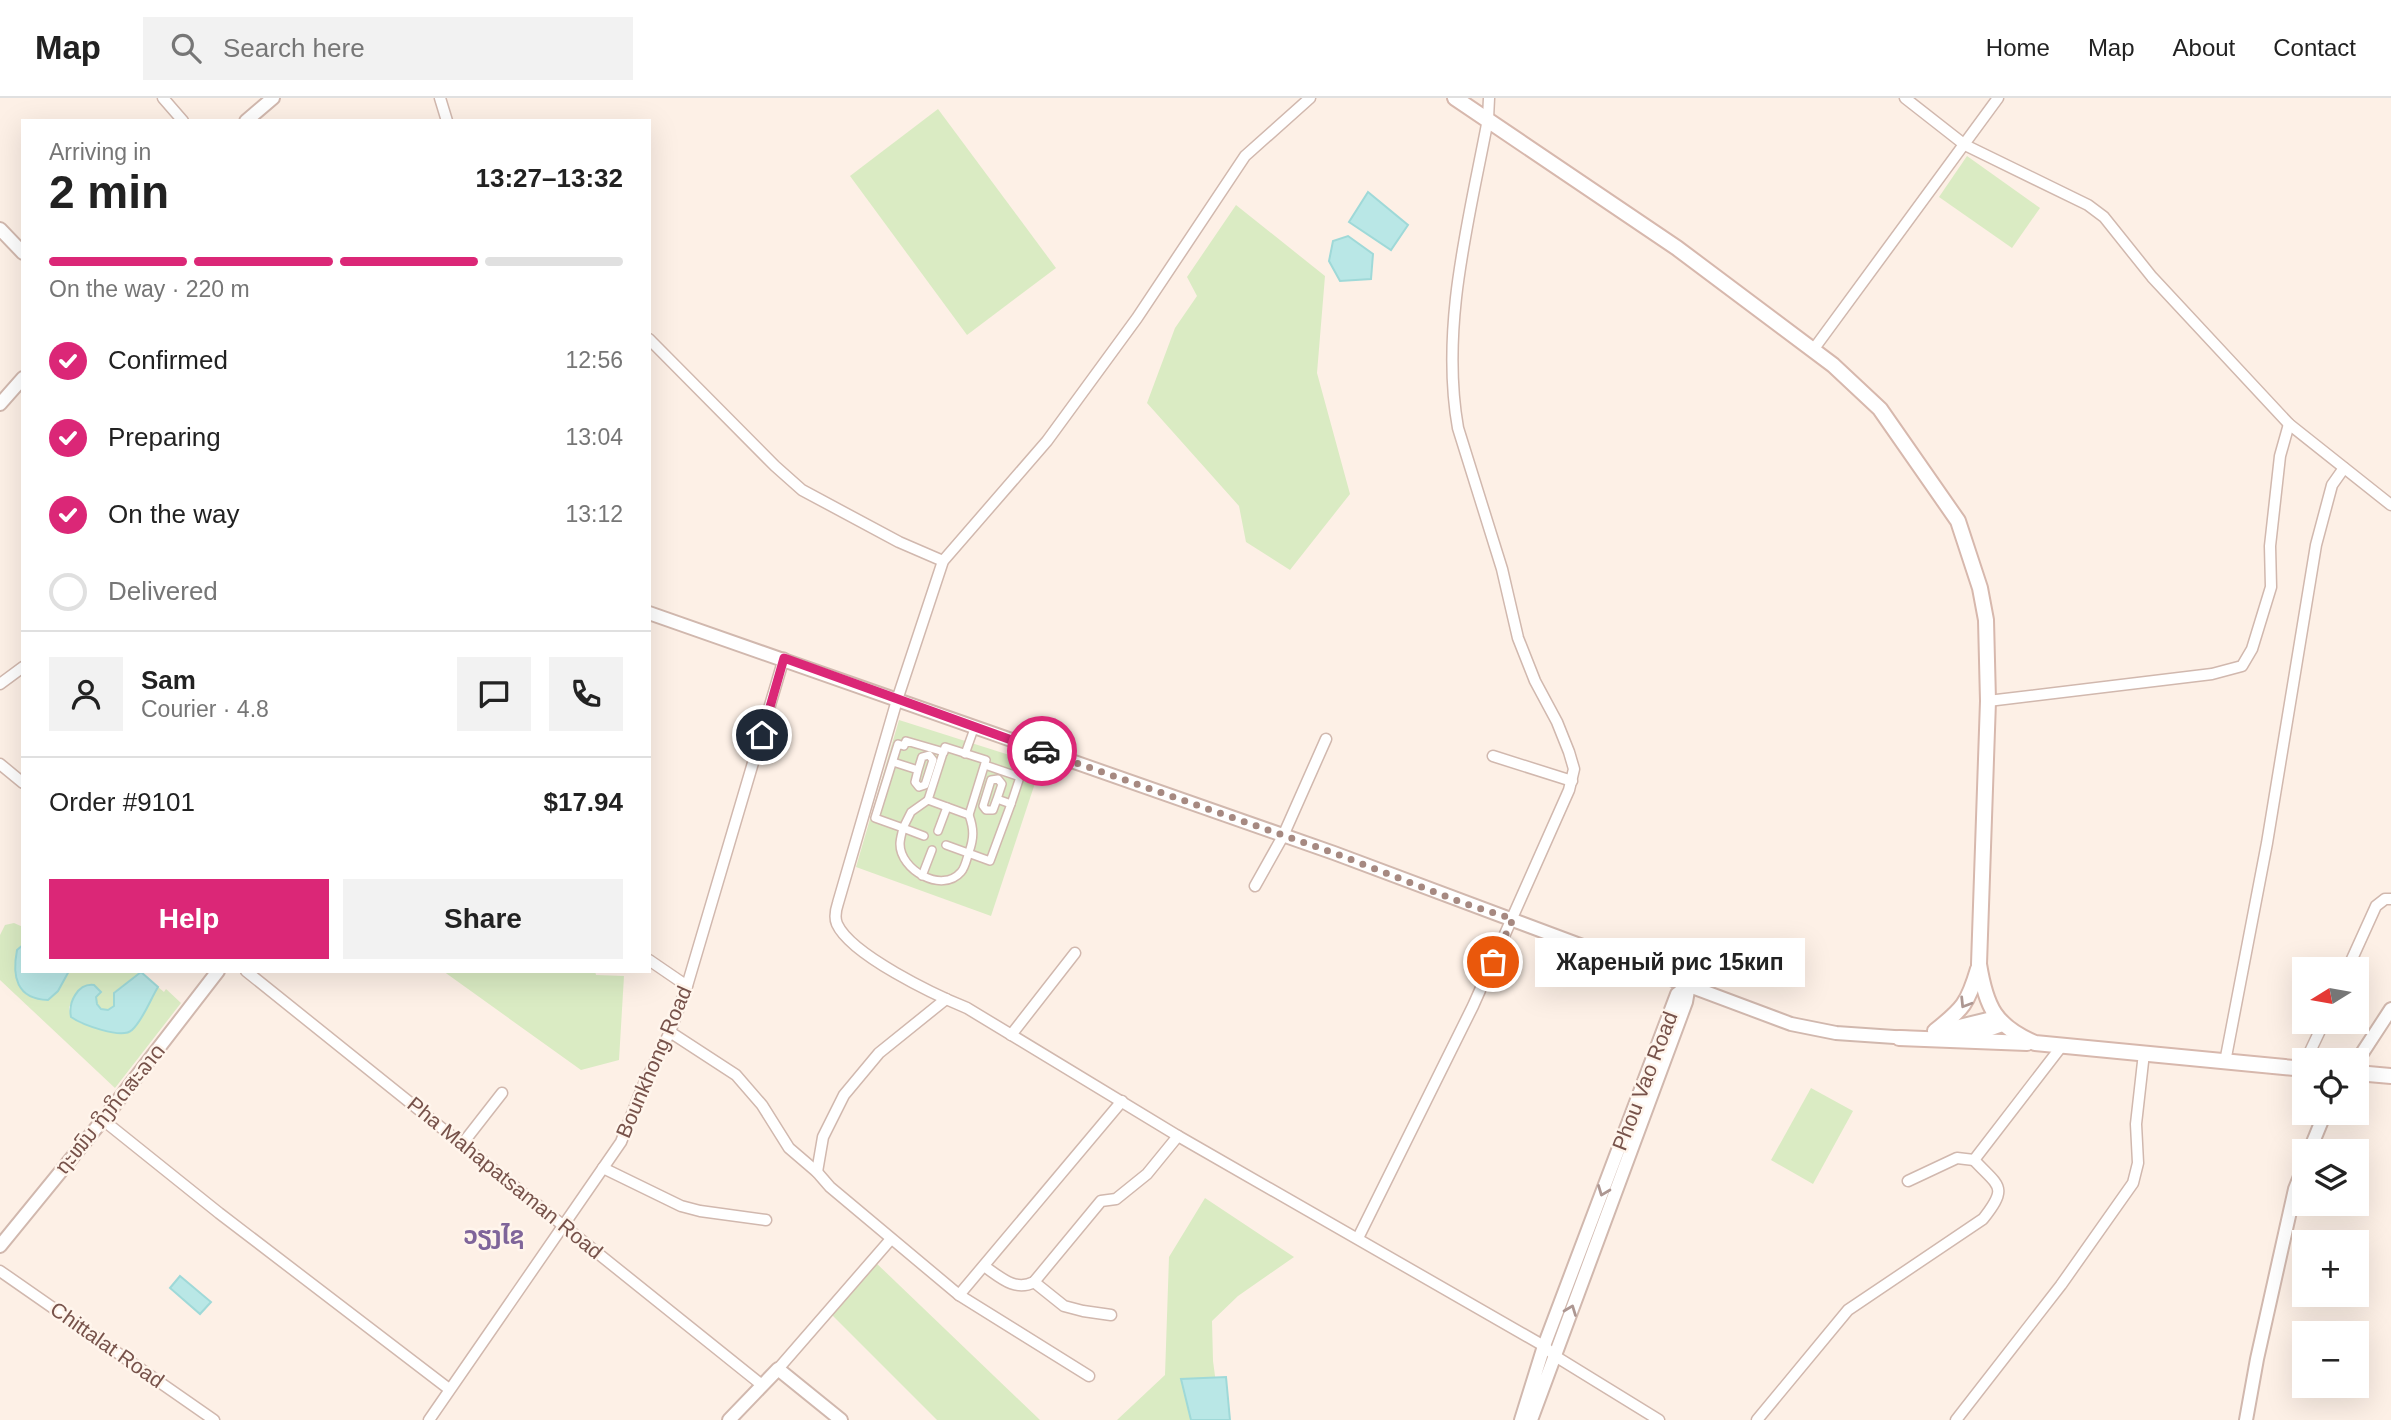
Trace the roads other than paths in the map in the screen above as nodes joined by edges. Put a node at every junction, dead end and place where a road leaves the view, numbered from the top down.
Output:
1 (163, 98) edge
2 (274, 98) edge
3 (440, 98) edge
4 (1310, 98) edge
5 (1455, 98) edge
6 (1489, 98) edge
7 (1998, 98) edge
8 (1908, 99) edge
9 (181, 119) edge
10 (248, 119) edge
11 (446, 119) edge
12 (1488, 119) junction
13 (1965, 145) junction
14 (0, 229) edge
15 (21, 251) edge
16 (651, 341) edge
17 (1813, 350) junction
18 (21, 380) edge
19 (0, 404) edge
20 (2288, 424) junction
21 (2344, 468) junction
22 (2391, 505) edge
23 (943, 561) junction
24 (651, 613) edge
25 (784, 658) junction
26 (21, 668) edge
27 (0, 684) edge
28 (897, 700) junction
29 (1987, 701) junction
30 (975, 726) junction
31 (1326, 739) dead end
32 (944, 752) junction
33 (965, 754) junction
34 (1493, 756) dead end
35 (893, 762) junction
36 (0, 764) edge
37 (985, 765) junction
38 (918, 770) dead end
39 (21, 781) edge
40 (1572, 781) junction
41 (997, 799) dead end
42 (928, 800) junction
43 (1011, 804) junction
44 (947, 807) junction
45 (969, 815) junction
46 (903, 828) junction
47 (939, 831) dead end
48 (924, 836) dead end
49 (1283, 836) junction
50 (946, 845) dead end
51 (932, 850) dead end
52 (969, 853) junction
53 (922, 876) junction
54 (1255, 886) dead end
55 (2391, 899) edge
56 (1513, 919) junction
57 (1075, 953) dead end
58 (2353, 957) edge
59 (651, 961) edge
60 (1979, 964) junction
61 (216, 973) edge
62 (249, 973) edge
63 (1689, 985) junction
64 (687, 986) junction
65 (946, 999) junction
66 (2391, 1009) edge
67 (1999, 1021) junction
68 (1935, 1031) junction
69 (670, 1032) junction
70 (1012, 1035) junction
71 (1899, 1038) junction
72 (2035, 1044) junction
73 (2061, 1047) junction
74 (2366, 1048) edge
75 (2144, 1053) junction
76 (2225, 1062) junction
77 (2292, 1065) edge
78 (2369, 1074) edge
79 (2391, 1076) edge
80 (502, 1093) dead end
81 (1122, 1101) junction
82 (103, 1120) junction
83 (1178, 1136) junction
84 (463, 1143) junction
85 (1974, 1160) junction
86 (603, 1168) junction
87 (817, 1172) junction
88 (1908, 1181) dead end
89 (2292, 1202) edge
90 (766, 1220) dead end
91 (564, 1226) junction
92 (1358, 1238) junction
93 (891, 1239) junction
94 (0, 1245) edge
95 (984, 1266) junction
96 (0, 1271) edge
97 (1034, 1282) junction
98 (959, 1296) junction
99 (1111, 1315) dead end
100 (1545, 1346) junction
101 (1555, 1356) junction
102 (778, 1369) junction
103 (1089, 1376) dead end
104 (762, 1385) junction
105 (449, 1389) junction
106 (214, 1420) edge
107 (429, 1420) edge
108 (729, 1420) edge
109 (841, 1420) edge
110 (1521, 1420) edge
111 (1531, 1420) edge
112 (1660, 1420) edge
113 (1757, 1420) edge
114 (1956, 1420) edge
115 (2246, 1420) edge

1 - 9 street
2 - 10 street
3 - 11 street
4 - 23 street
5 - 12 main road
6 - 12 street
7 - 13 street
8 - 13 street
12 - 17 main road
12 - 40 street
13 - 17 street
13 - 20 street
14 - 15 street
16 - 23 street
17 - 29 main road
18 - 19 street
20 - 21 street
20 - 29 street
21 - 22 street
21 - 76 street
23 - 28 street
24 - 25 street
25 - 28 street
25 - 64 street, Bounkhong Road
26 - 27 street
28 - 30 street
28 - 65 street
29 - 60 main road
30 - 33 street
30 - 49 street
31 - 49 street
32 - 33 street
32 - 35 street
32 - 42 street
33 - 37 street
34 - 40 street
35 - 38 street
35 - 46 street
36 - 39 street
37 - 43 street
37 - 45 street
40 - 56 street
41 - 43 street
42 - 44 street
42 - 46 street
43 - 52 street
44 - 45 street
44 - 47 street
45 - 52 street
46 - 48 street
46 - 53 street
49 - 54 street
49 - 56 street
50 - 52 street
51 - 53 street
52 - 53 street
55 - 58 street
56 - 63 street
56 - 92 street
57 - 70 street
59 - 64 street
60 - 67 main road
60 -> 68 main road
61 - 82 street, ຖະໜົນ ກິງກິດສະລາດ
62 - 84 street, Pha Mahapatsaman Road
63 - 71 street
63 -> 100 street, Phou Vao Road
101 -> 63 street, Phou Vao Road
64 - 69 street, Bounkhong Road
65 - 70 street
65 - 87 street
66 - 74 street
67 - 68 street
67 - 71 street
67 - 72 main road
68 - 71 street
69 - 86 street, Bounkhong Road
69 - 87 street
70 - 81 street
71 - 72 main road
72 - 73 main road
73 - 75 main road
73 - 85 street
75 - 76 main road
75 - 114 street
76 - 77 main road
78 - 79 main road
80 - 84 street
81 - 83 street
81 - 95 street
82 - 94 street, ຖະໜົນ ກິງກິດສະລາດ
82 - 105 street
83 - 92 street
83 - 97 street
84 - 91 street, Pha Mahapatsaman Road
85 - 88 street
85 - 113 street
86 - 90 street
86 - 91 street, Bounkhong Road
87 - 93 street
89 - 115 street
91 - 104 street, Pha Mahapatsaman Road
91 - 105 street, Bounkhong Road
92 - 100 street
93 - 98 street
93 - 102 street
95 - 97 street
95 - 98 street
96 - 106 street, Chittalat Road
97 - 99 street
98 - 103 street
100 - 101 street
100 - 110 street, Phou Vao Road
101 - 111 street, Phou Vao Road
101 - 112 street
102 - 104 street
102 - 109 street
104 - 108 street
105 - 107 street, Bounkhong Road

